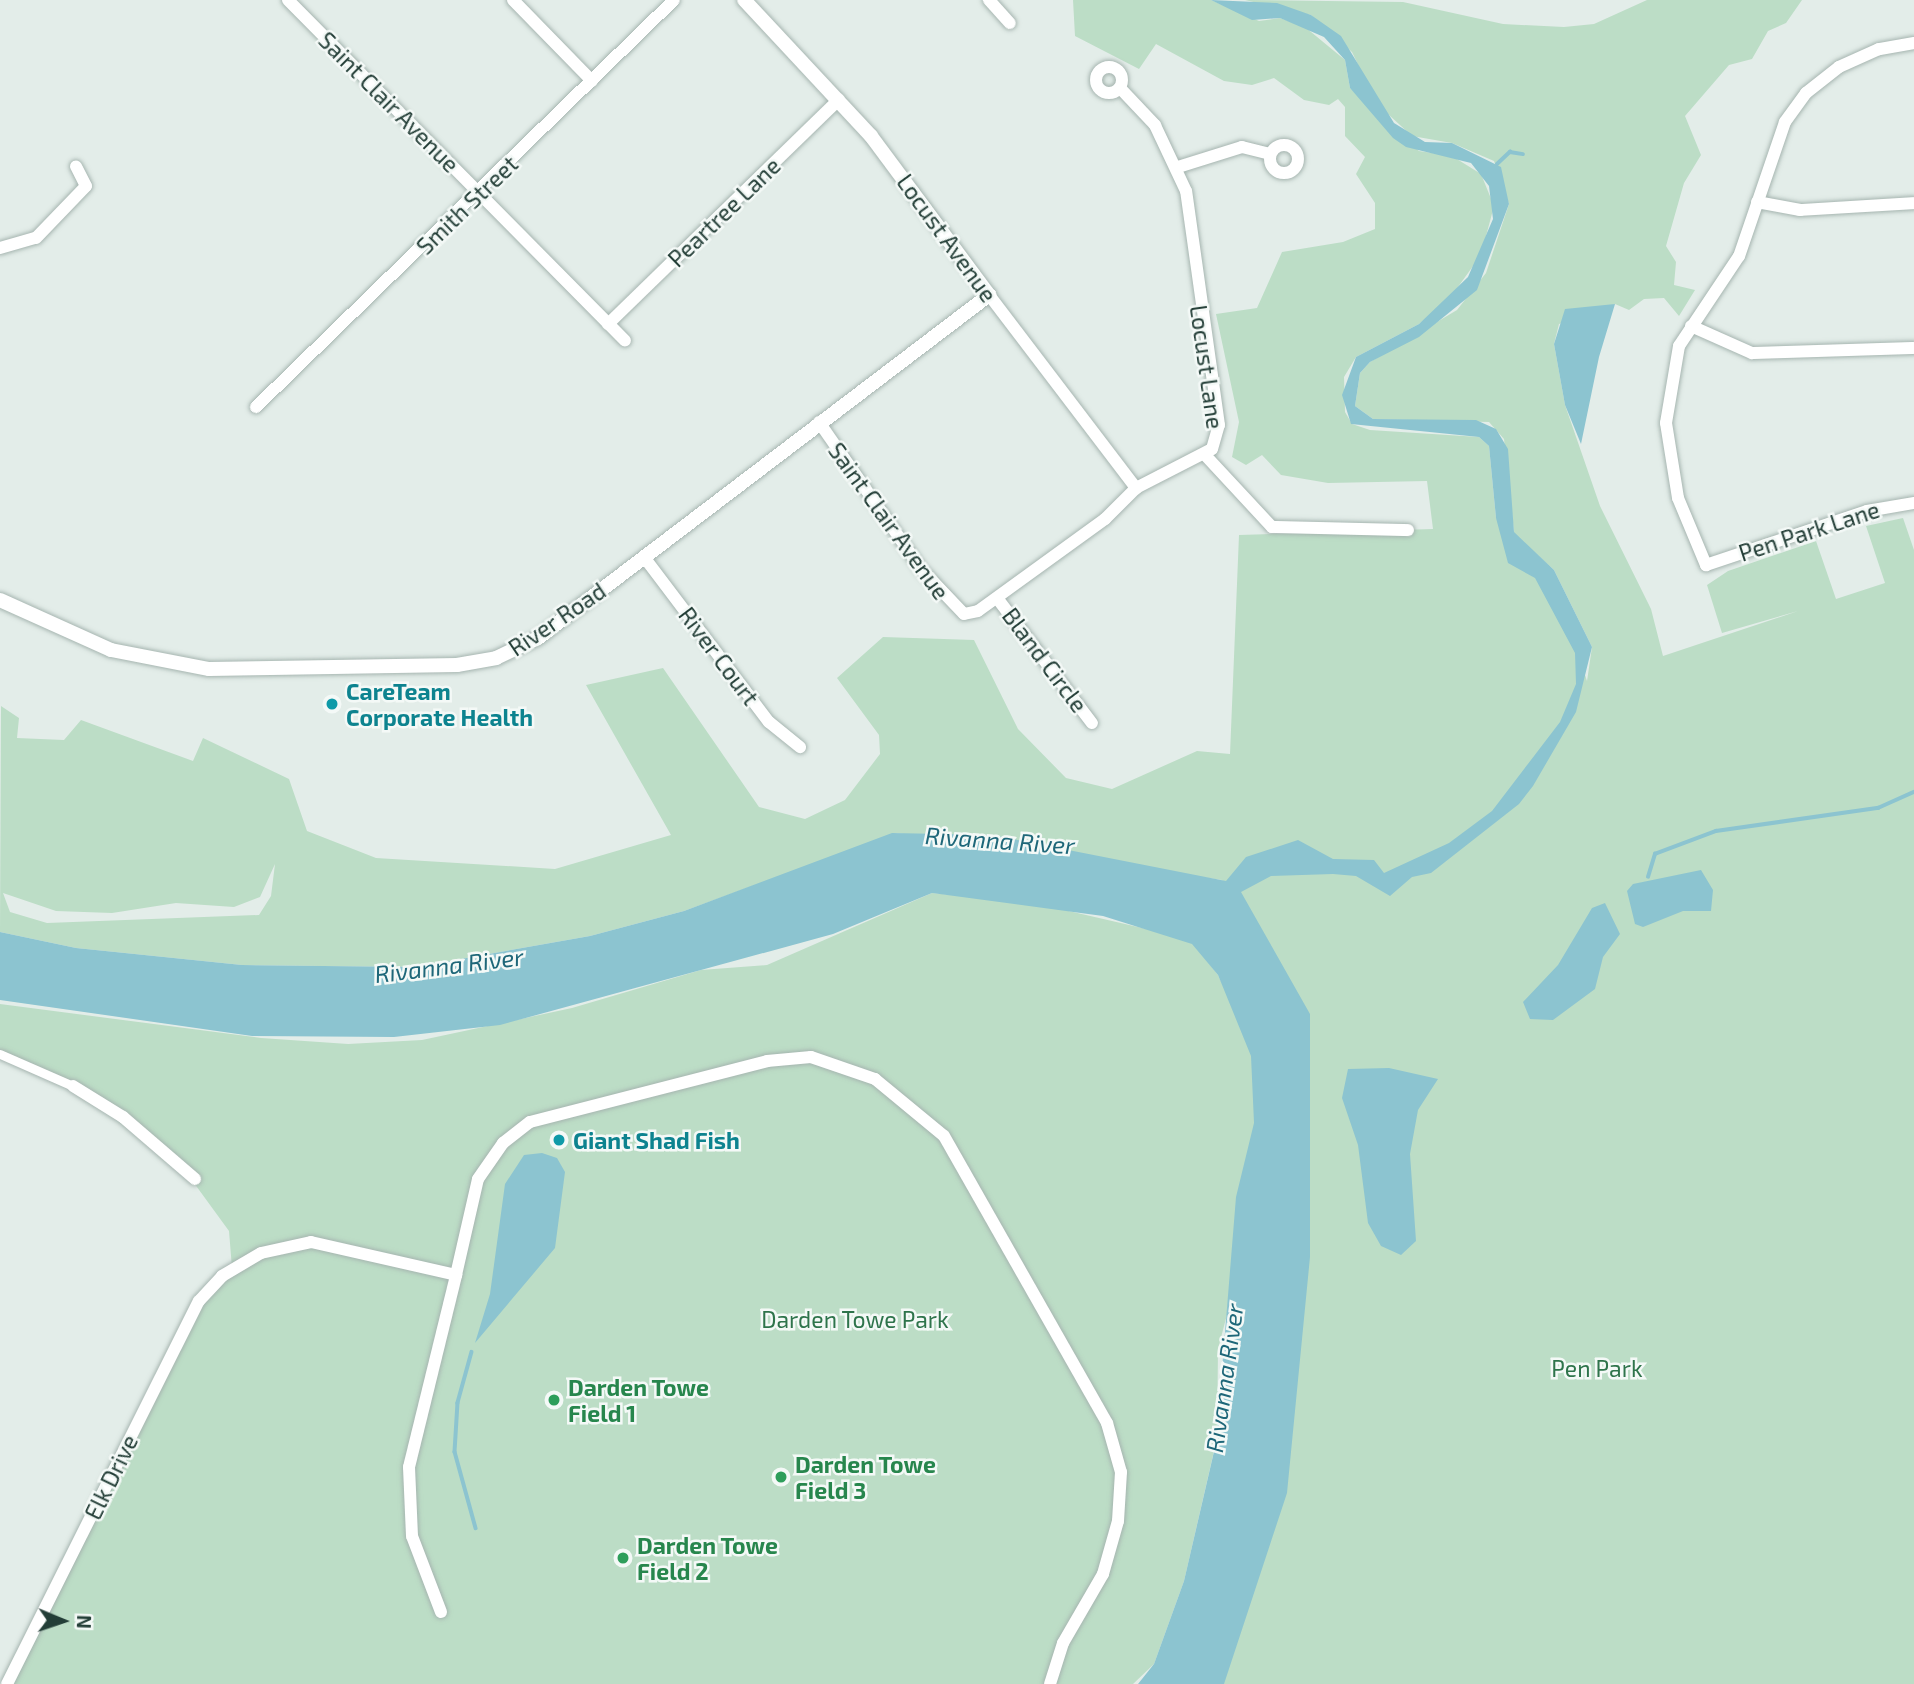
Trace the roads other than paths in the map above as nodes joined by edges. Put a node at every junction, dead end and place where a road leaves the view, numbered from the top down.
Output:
1 (288, 0) edge
2 (513, 0) edge
3 (674, 0) edge
4 (744, 0) edge
5 (989, 0) edge
6 (1010, 23) dead end
7 (1914, 43) edge
8 (592, 81) junction
9 (1120, 88) dead end
10 (839, 99) junction
11 (1270, 154) dead end
12 (76, 166) dead end
13 (1178, 167) junction
14 (480, 193) junction
15 (1757, 202) junction
16 (1914, 203) edge
17 (0, 248) edge
18 (989, 295) junction
19 (608, 324) junction
20 (1691, 326) junction
21 (625, 341) dead end
22 (1914, 348) edge
23 (256, 407) dead end
24 (819, 422) junction
25 (1206, 456) junction
26 (1136, 488) junction
27 (1914, 503) edge
28 (1408, 530) dead end
29 (644, 557) junction
30 (997, 598) junction
31 (0, 600) edge
32 (964, 614) joint
33 (1092, 723) dead end
34 (800, 747) dead end
35 (0, 1054) edge
36 (73, 1086) joint
37 (195, 1179) dead end
38 (456, 1275) junction
39 (440, 1612) dead end
40 (8, 1684) edge
41 (1050, 1684) edge

1 - 14 street, Saint Clair Avenue
2 - 8 street
3 - 8 street, Smith Street
4 - 10 street, Locust Avenue
5 - 6 street
7 - 15 street
8 - 14 street, Smith Street
9 - 13 street, Locust Lane
10 - 18 street, Locust Avenue
10 - 19 street, Peartree Lane
11 - 13 street
12 - 17 street
13 - 25 street, Locust Lane
14 - 19 street, Saint Clair Avenue
14 - 23 street, Smith Street
15 - 16 street
15 - 20 street
18 - 24 street, River Road
18 - 26 street, Locust Avenue
19 - 21 street, Saint Clair Avenue
20 - 22 street
20 - 27 street, Pen Park Lane
24 - 29 street, River Road
24 - 32 street, Saint Clair Avenue
25 - 26 street, Locust Lane
25 - 28 street
26 - 30 street, Locust Lane
29 - 31 street, River Road
29 - 34 street, River Court
30 - 32 street, Locust Lane
30 - 33 street, Bland Circle
35 - 36 street
36 - 37 street
38 - 39 street
38 - 40 street, Elk Drive
38 - 41 street

